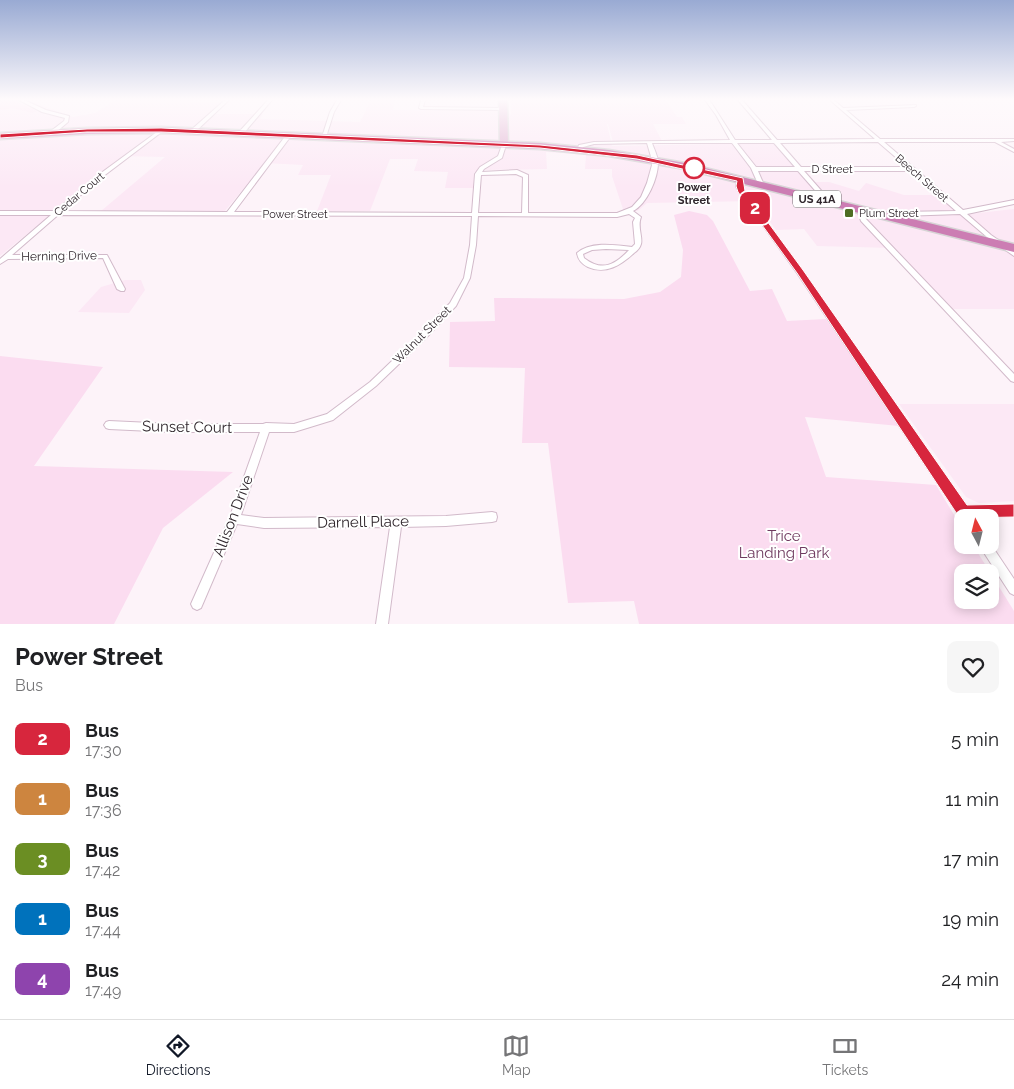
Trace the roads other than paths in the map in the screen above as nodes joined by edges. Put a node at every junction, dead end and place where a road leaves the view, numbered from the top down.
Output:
1 (39, 129) edge
2 (56, 129) edge
3 (82, 129) edge
4 (244, 129) edge
5 (327, 129) edge
6 (504, 129) edge
7 (727, 129) edge
8 (766, 129) edge
9 (866, 129) edge
10 (87, 130) junction
11 (161, 130) junction
12 (193, 131) joint
13 (53, 132) junction
14 (241, 133) junction
15 (22, 134) junction
16 (289, 135) junction
17 (0, 136) edge
18 (324, 137) junction
19 (878, 140) junction
20 (1014, 140) edge
21 (776, 141) junction
22 (997, 141) junction
23 (649, 142) junction
24 (734, 142) junction
25 (504, 145) junction
26 (579, 150) junction
27 (1014, 151) edge
28 (656, 160) junction
29 (911, 168) junction
30 (754, 169) junction
31 (800, 169) junction
32 (478, 174) junction
33 (741, 180) junction
34 (761, 185) junction
35 (824, 201) junction
36 (1014, 202) edge
37 (860, 210) junction
38 (630, 212) junction
39 (960, 212) junction
40 (0, 213) edge
41 (57, 213) junction
42 (229, 214) junction
43 (475, 214) junction
44 (525, 215) junction
45 (894, 218) junction
46 (999, 244) junction
47 (1014, 248) edge
48 (635, 249) junction
49 (1014, 254) edge
50 (3, 260) edge
51 (122, 289) dead end
52 (1014, 379) edge
53 (109, 425) dead end
54 (266, 427) junction
55 (961, 509) edge
56 (1014, 510) edge
57 (999, 512) edge
58 (492, 517) dead end
59 (234, 519) junction
60 (396, 521) junction
61 (991, 554) edge
62 (1014, 590) edge
63 (197, 604) dead end
64 (382, 624) edge

1 - 15 highway
2 - 13 street
3 - 10 highway
4 - 14 street
5 - 18 street
6 - 25 main road
7 - 24 street
8 - 21 street
9 - 19 street, Beech Street
10 - 11 highway, US 41A
10 - 13 highway, US 41A
11 - 12 highway, US 41A
11 - 41 street, Cedar Court
12 - 14 highway, US 41A
13 - 15 highway, US 41A
14 - 16 highway, US 41A
15 - 17 highway, US 41A
16 - 18 highway, US 41A
16 - 42 street
18 - 25 highway, US 41A
19 - 21 street
19 - 22 street
19 - 29 street, Beech Street
20 - 22 street
21 - 24 street
21 - 31 street
22 - 27 street
23 - 24 street
23 - 26 street
23 - 28 street
24 - 30 street
25 - 26 highway, US 41A
25 - 32 street
26 - 28 highway, US 41A
28 - 33 highway, US 41A
28 - 38 street
29 - 31 street, D Street
29 - 39 street, Beech Street
30 - 31 street, D Street
30 - 34 street
31 - 35 street
32 - 43 street, Walnut Street
32 - 44 street
33 - 34 highway, US 41A
33 - 55 street
34 - 35 highway, US 41A
35 - 37 highway, US 41A
36 - 39 street
37 - 45 highway, US 41A
37 - 52 street
38 - 44 street, Power Street
38 - 48 street
39 - 45 street
39 - 46 street, Beech Street
40 - 41 street, Power Street
41 - 42 street, Power Street
41 - 50 street, Cedar Court
42 - 43 street, Power Street
43 - 44 street, Power Street
43 - 54 street, Walnut Street
45 - 46 highway, US 41A
46 - 47 highway, US 41A
46 - 49 street, Beech Street
48 - 48 street
50 - 51 street, Herning Drive
53 - 54 street, Sunset Court
54 - 59 street, Allison Drive
56 - 57 street
58 - 60 street, Darnell Place
59 - 60 street, Darnell Place
59 - 63 street, Allison Drive
60 - 64 street
61 - 62 street

